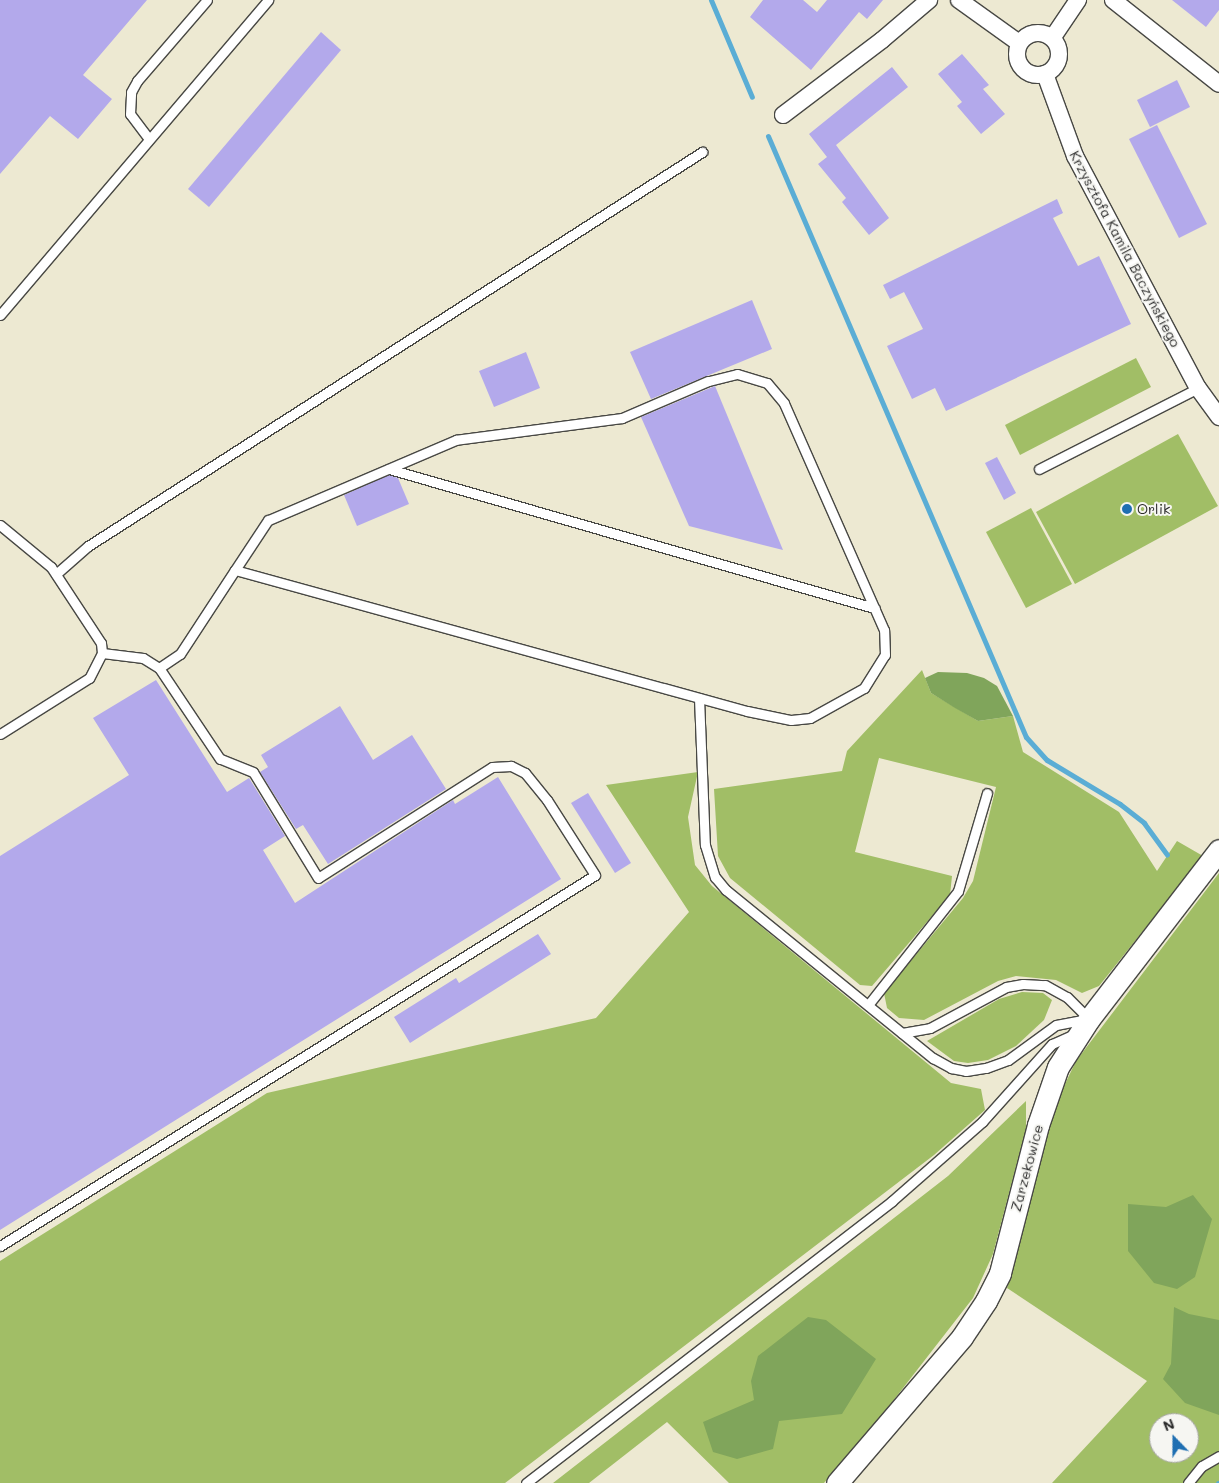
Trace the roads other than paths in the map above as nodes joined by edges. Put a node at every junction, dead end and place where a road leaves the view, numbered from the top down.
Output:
1 (207, 0) edge
2 (268, 0) edge
3 (929, 0) edge
4 (959, 0) edge
5 (1078, 0) edge
6 (1113, 0) edge
7 (1052, 38) junction
8 (1019, 43) junction
9 (1045, 74) junction
10 (1219, 84) edge
11 (783, 115) dead end
12 (149, 139) junction
13 (702, 152) dead end
14 (0, 315) edge
15 (1198, 388) junction
16 (1219, 417) edge
17 (389, 469) junction
18 (1040, 469) dead end
19 (0, 525) edge
20 (235, 570) junction
21 (56, 574) junction
22 (874, 608) junction
23 (102, 653) junction
24 (159, 668) junction
25 (699, 698) junction
26 (0, 734) edge
27 (987, 793) dead end
28 (1219, 850) edge
29 (868, 1005) junction
30 (1089, 1019) junction
31 (902, 1033) junction
32 (0, 1246) edge
33 (1219, 1456) edge
34 (526, 1483) edge
35 (837, 1483) edge
36 (1188, 1483) edge

1 - 12 lane
2 - 12 lane
3 - 11 street
4 - 8 street
5 - 7 street
6 - 10 street
7 - 8 street
7 - 9 street
8 - 9 street
9 - 15 street, Krzysztofa Kamila Baczyńskiego
12 - 14 lane
13 - 21 lane
15 - 16 street, Krzysztofa Kamila Baczyńskiego
15 - 18 lane
17 - 20 lane
17 - 22 lane
17 - 22 lane
19 - 21 lane
20 - 24 lane
20 - 25 lane
21 - 23 lane
22 - 25 lane
23 - 24 lane
23 - 26 lane
24 - 32 lane
25 - 29 lane
27 - 29 lane
28 - 30 street, Zarzekowice
29 - 31 lane
30 - 31 lane
30 - 31 lane
30 - 34 lane
30 - 35 street, Zarzekowice
33 - 36 lane

